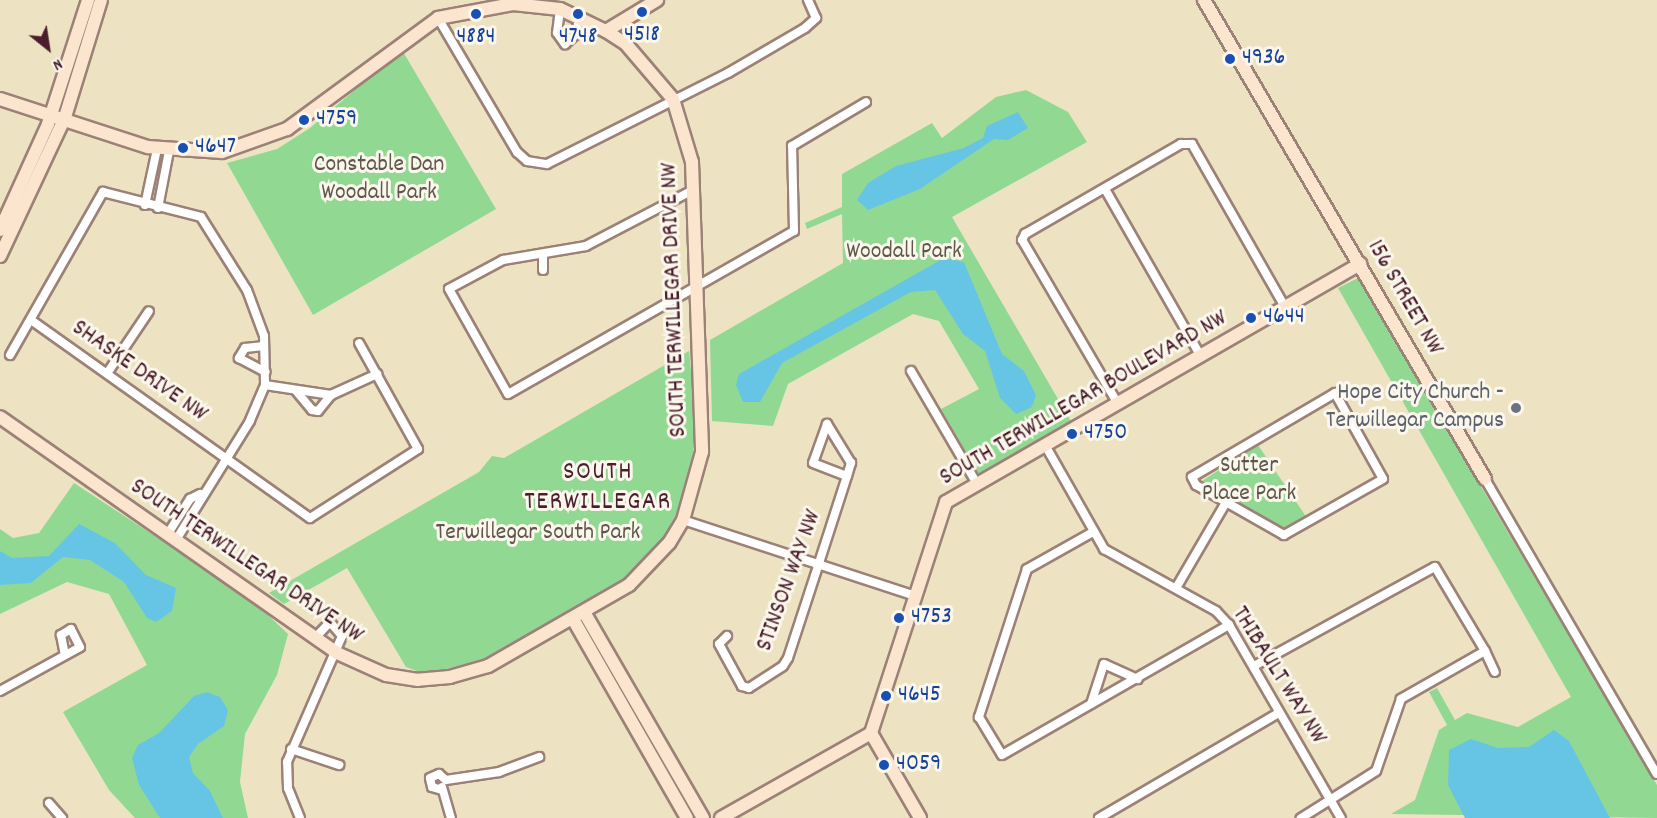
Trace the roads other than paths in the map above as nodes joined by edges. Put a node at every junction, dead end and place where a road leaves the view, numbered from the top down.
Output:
1 (88, 0) edge
2 (101, 0) edge
3 (657, 0) edge
4 (808, 0) edge
5 (1204, 0) edge
6 (512, 2) edge
7 (560, 9) junction
8 (438, 18) junction
9 (579, 19) junction
10 (606, 31) junction
11 (0, 99) edge
12 (673, 99) junction
13 (866, 102) dead end
14 (52, 112) junction
15 (65, 117) junction
16 (163, 150) junction
17 (1105, 189) junction
18 (693, 190) junction
19 (145, 205) junction
20 (158, 208) junction
21 (0, 230) edge
22 (543, 254) junction
23 (0, 256) edge
24 (1360, 264) junction
25 (543, 270) dead end
26 (699, 286) junction
27 (1285, 307) junction
28 (149, 311) dead end
29 (31, 320) junction
30 (358, 343) dead end
31 (264, 346) junction
32 (10, 355) dead end
33 (1200, 355) junction
34 (911, 371) dead end
35 (108, 372) junction
36 (265, 372) junction
37 (377, 374) junction
38 (265, 385) junction
39 (297, 392) junction
40 (331, 395) junction
41 (1118, 404) junction
42 (0, 417) edge
43 (1045, 445) junction
44 (225, 457) junction
45 (847, 476) junction
46 (1485, 479) joint
47 (977, 484) junction
48 (1225, 504) junction
49 (683, 520) junction
50 (1093, 532) junction
51 (172, 537) junction
52 (818, 566) junction
53 (1176, 588) junction
54 (912, 595) junction
55 (585, 612) junction
56 (573, 619) junction
57 (1229, 625) junction
58 (727, 636) dead end
59 (315, 638) junction
60 (333, 650) junction
61 (1485, 651) junction
62 (65, 655) dead end
63 (1254, 666) junction
64 (1495, 672) dead end
65 (1138, 679) junction
66 (0, 692) edge
67 (1091, 704) junction
68 (1279, 713) junction
69 (871, 733) junction
70 (291, 749) junction
71 (539, 757) dead end
72 (339, 765) dead end
73 (1657, 774) edge
74 (446, 780) junction
75 (442, 790) junction
76 (1331, 800) junction
77 (49, 803) dead end
78 (62, 818) edge
79 (300, 818) edge
80 (451, 818) edge
81 (687, 818) edge
82 (703, 818) edge
83 (721, 818) edge
84 (920, 818) edge
85 (1099, 818) edge
86 (1301, 818) edge
87 (1341, 818) edge

1 - 14 street
2 - 15 street
3 - 10 street
4 - 12 street
5 - 24 street, 156 STREET NW
6 - 7 street, SOUTH TERWILLEGAR DRIVE NW
6 - 8 street, SOUTH TERWILLEGAR DRIVE NW
7 - 9 street, SOUTH TERWILLEGAR DRIVE NW
7 - 9 street
8 - 12 street
8 - 16 street, SOUTH TERWILLEGAR DRIVE NW
9 - 10 street, SOUTH TERWILLEGAR DRIVE NW
10 - 12 street, SOUTH TERWILLEGAR DRIVE NW
11 - 14 street, SOUTH TERWILLEGAR DRIVE NW
12 - 18 street, SOUTH TERWILLEGAR DRIVE NW
13 - 26 street
14 - 15 street, SOUTH TERWILLEGAR DRIVE NW
14 - 21 street
15 - 16 street, SOUTH TERWILLEGAR DRIVE NW
15 - 23 street
16 - 19 street
16 - 20 street
17 - 27 street
17 - 33 street
17 - 41 street
18 - 22 street
18 - 26 street, SOUTH TERWILLEGAR DRIVE NW
19 - 20 street
19 - 29 street
20 - 31 street
22 - 25 street
22 - 26 street
24 - 27 street, SOUTH TERWILLEGAR BOULEVARD NW
24 - 46 street, 156 STREET NW
26 - 49 street, SOUTH TERWILLEGAR DRIVE NW
27 - 33 street, SOUTH TERWILLEGAR BOULEVARD NW
28 - 35 street
29 - 32 street
29 - 35 street, SHASKE DRIVE NW
30 - 37 street
31 - 36 street
31 - 36 street
33 - 41 street, SOUTH TERWILLEGAR BOULEVARD NW
34 - 47 street
35 - 44 street, SHASKE DRIVE NW
36 - 38 street
37 - 40 street
37 - 44 street, SHASKE DRIVE NW
38 - 39 street
38 - 44 street
39 - 40 street
39 - 40 street
41 - 43 street, SOUTH TERWILLEGAR BOULEVARD NW
42 - 51 street, SOUTH TERWILLEGAR DRIVE NW
43 - 47 street, SOUTH TERWILLEGAR BOULEVARD NW
43 - 50 street, THIBAULT WAY NW
44 - 51 street
45 - 45 street, STINSON WAY NW
45 - 52 street, STINSON WAY NW
46 - 73 street, 156 STREET NW
47 - 54 street, SOUTH TERWILLEGAR BOULEVARD NW
48 - 48 street
48 - 53 street
49 - 52 street
49 - 55 street, SOUTH TERWILLEGAR DRIVE NW
50 - 53 street, THIBAULT WAY NW
50 - 67 street
51 - 59 street, SOUTH TERWILLEGAR DRIVE NW
52 - 54 street
52 - 58 street, STINSON WAY NW
53 - 57 street, THIBAULT WAY NW
54 - 69 street, SOUTH TERWILLEGAR BOULEVARD NW
55 - 56 street, SOUTH TERWILLEGAR DRIVE NW
55 - 82 street
56 - 60 street, SOUTH TERWILLEGAR DRIVE NW
56 - 81 street
57 - 63 street, THIBAULT WAY NW
57 - 65 street
59 - 60 street, SOUTH TERWILLEGAR DRIVE NW
59 - 60 street
60 - 70 street
61 - 63 street
61 - 64 street
61 - 76 street
62 - 66 street
63 - 68 street, THIBAULT WAY NW
65 - 67 street
65 - 67 street
68 - 76 street, THIBAULT WAY NW
68 - 85 street
69 - 83 street
69 - 84 street
70 - 72 street
70 - 79 street
71 - 74 street
74 - 75 street
74 - 75 street
75 - 80 street
76 - 86 street
76 - 87 street, THIBAULT WAY NW
77 - 78 street

